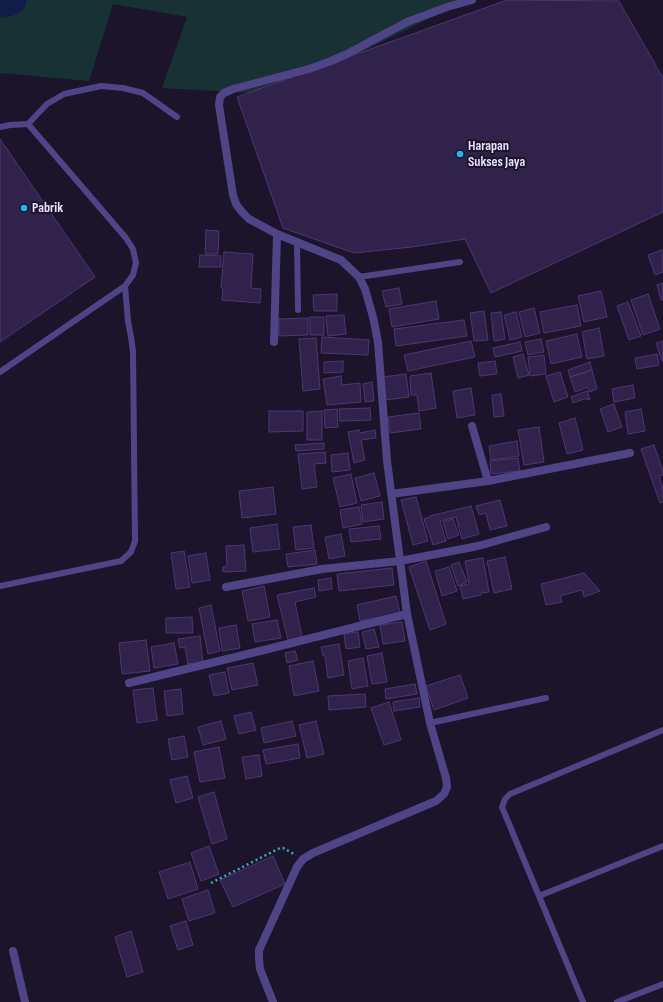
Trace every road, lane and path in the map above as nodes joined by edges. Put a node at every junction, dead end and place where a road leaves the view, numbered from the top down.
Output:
1 (472, 0) edge
2 (177, 117) dead end
3 (28, 124) junction
4 (0, 127) edge
5 (277, 234) junction
6 (297, 241) junction
7 (460, 262) dead end
8 (359, 277) junction
9 (125, 286) junction
10 (298, 310) dead end
11 (274, 342) dead end
12 (0, 372) edge
13 (472, 426) dead end
14 (630, 453) dead end
15 (488, 481) junction
16 (390, 494) junction
17 (546, 527) dead end
18 (400, 561) junction
19 (0, 586) edge
20 (226, 587) dead end
21 (407, 614) junction
22 (129, 683) dead end
23 (546, 698) dead end
24 (430, 723) junction
25 (663, 730) edge
26 (663, 846) edge
27 (303, 859) junction
28 (211, 883) dead end
29 (539, 896) junction
30 (13, 951) dead end
31 (663, 984) edge
32 (25, 1002) edge
33 (273, 1002) edge
34 (583, 1002) edge
35 (617, 1002) edge

1 - 5 street
2 - 3 lane
3 - 4 lane
3 - 9 lane
5 - 6 street
5 - 11 street
6 - 8 street
6 - 10 lane
7 - 8 lane
8 - 16 street
9 - 12 lane
9 - 19 lane
13 - 15 street
14 - 15 street
15 - 16 street
16 - 18 street
17 - 18 street
18 - 20 street
18 - 21 street
21 - 22 street
21 - 24 street
23 - 24 lane
24 - 27 street
25 - 29 lane
26 - 29 lane
27 - 28 path
27 - 33 street
29 - 34 lane
30 - 32 street
31 - 35 lane

